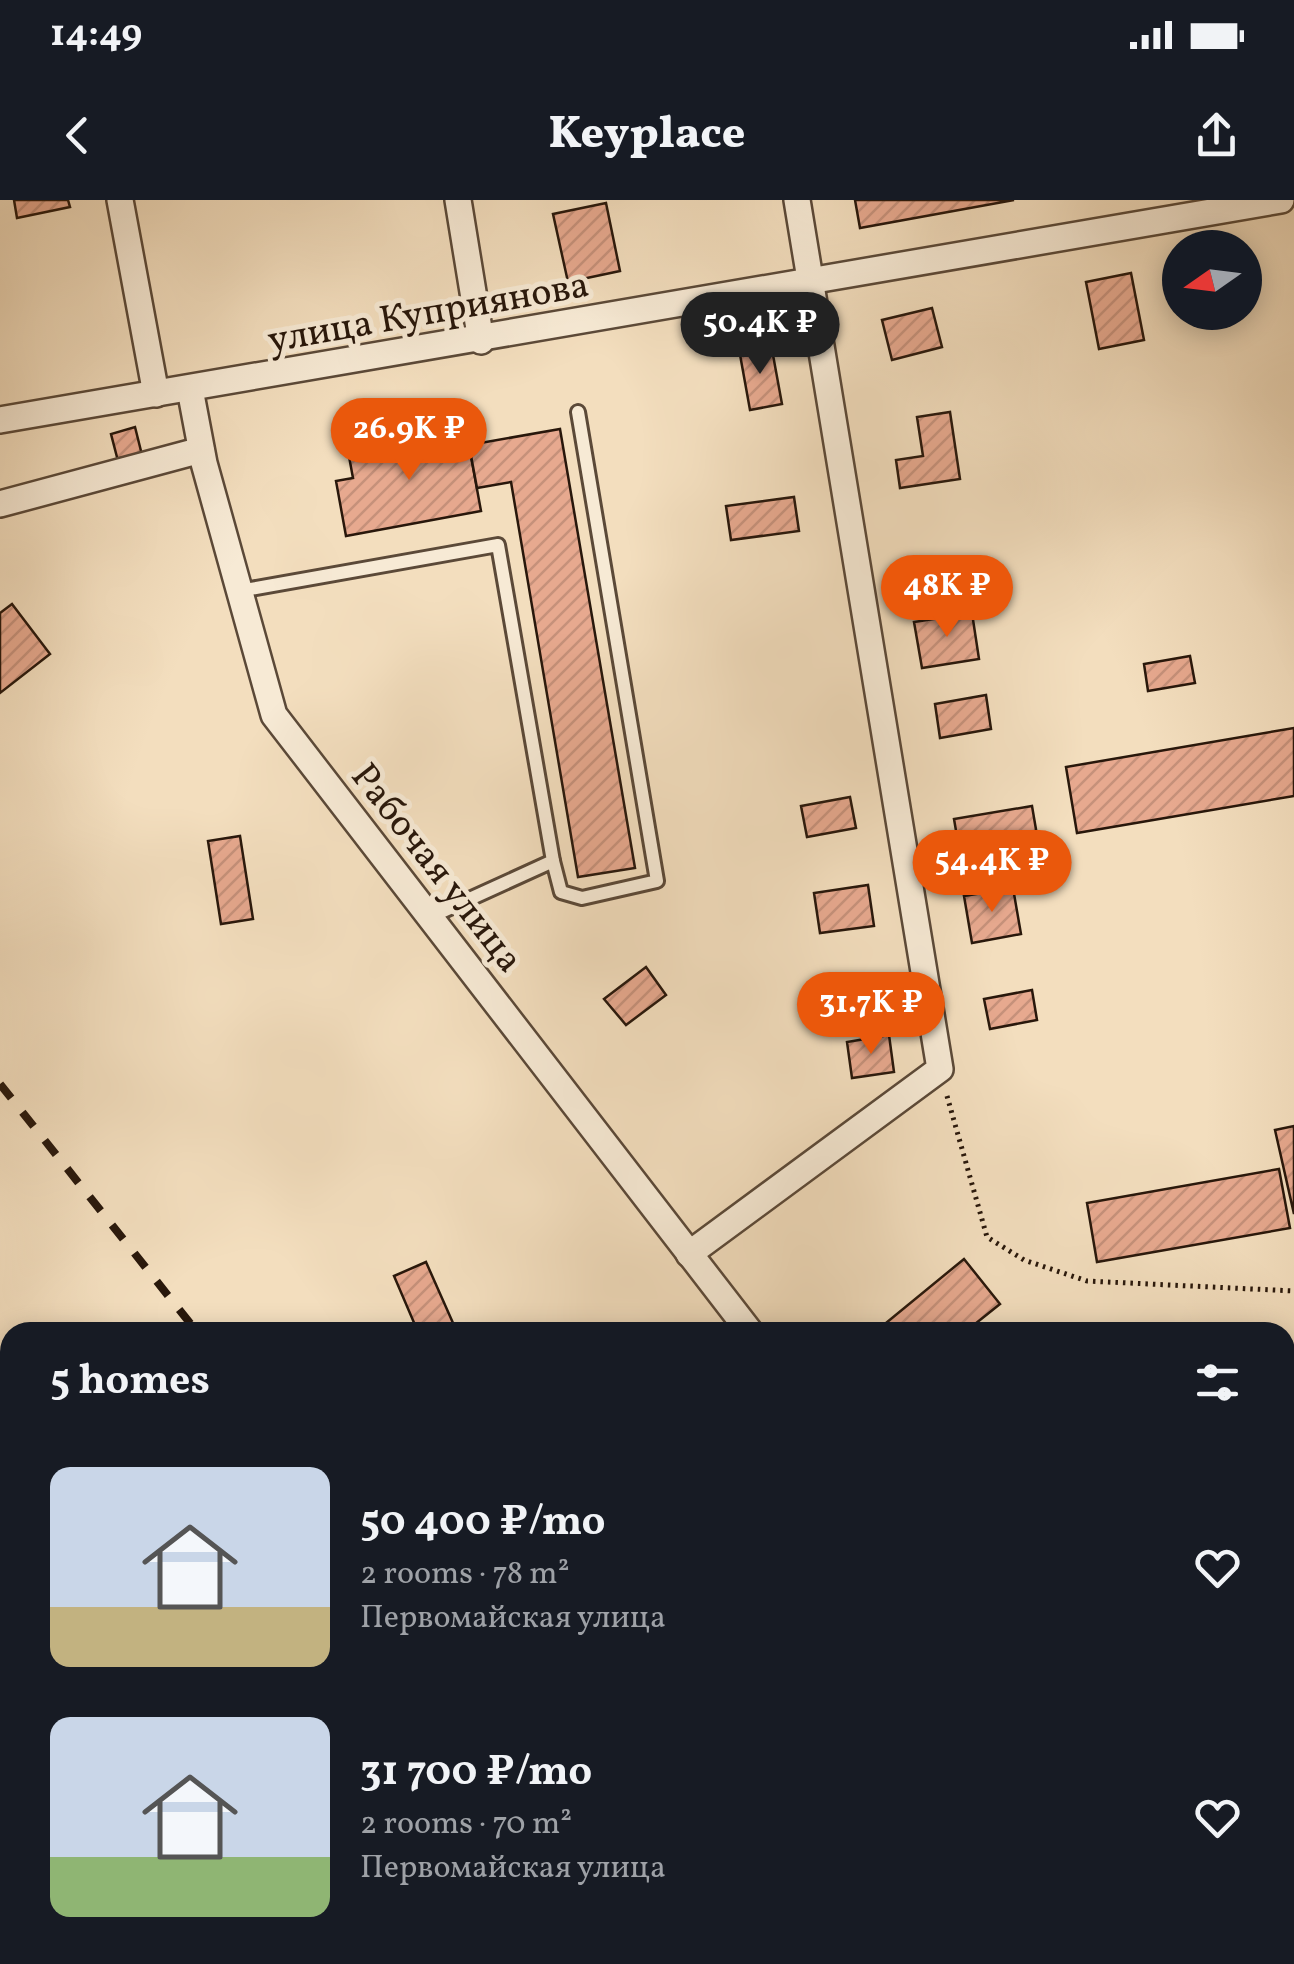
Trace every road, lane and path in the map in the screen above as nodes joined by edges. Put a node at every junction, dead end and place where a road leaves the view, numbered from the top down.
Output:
1 (120, 200) edge
2 (458, 200) edge
3 (797, 200) edge
4 (1281, 200) edge
5 (812, 283) junction
6 (480, 341) junction
7 (190, 389) junction
8 (156, 394) junction
9 (578, 412) dead end
10 (0, 420) edge
11 (201, 450) junction
12 (0, 504) edge
13 (239, 591) junction
14 (553, 862) junction
15 (430, 917) junction
16 (940, 1069) junction
17 (689, 1254) junction
18 (1294, 1291) edge
19 (742, 1322) edge

1 - 8 street
2 - 6 street
3 - 5 street
4 - 5 street, улица Куприянова
5 - 6 street, улица Куприянова
5 - 16 street
6 - 7 street, улица Куприянова
7 - 8 street, улица Куприянова
7 - 11 street, Рабочая улица
8 - 10 street, улица Куприянова
9 - 14 lane
11 - 12 street
11 - 13 street, Рабочая улица
13 - 14 lane
13 - 15 street, Рабочая улица
14 - 15 lane
15 - 17 street, Рабочая улица
16 - 17 street
16 - 18 path
17 - 19 street, Рабочая улица

